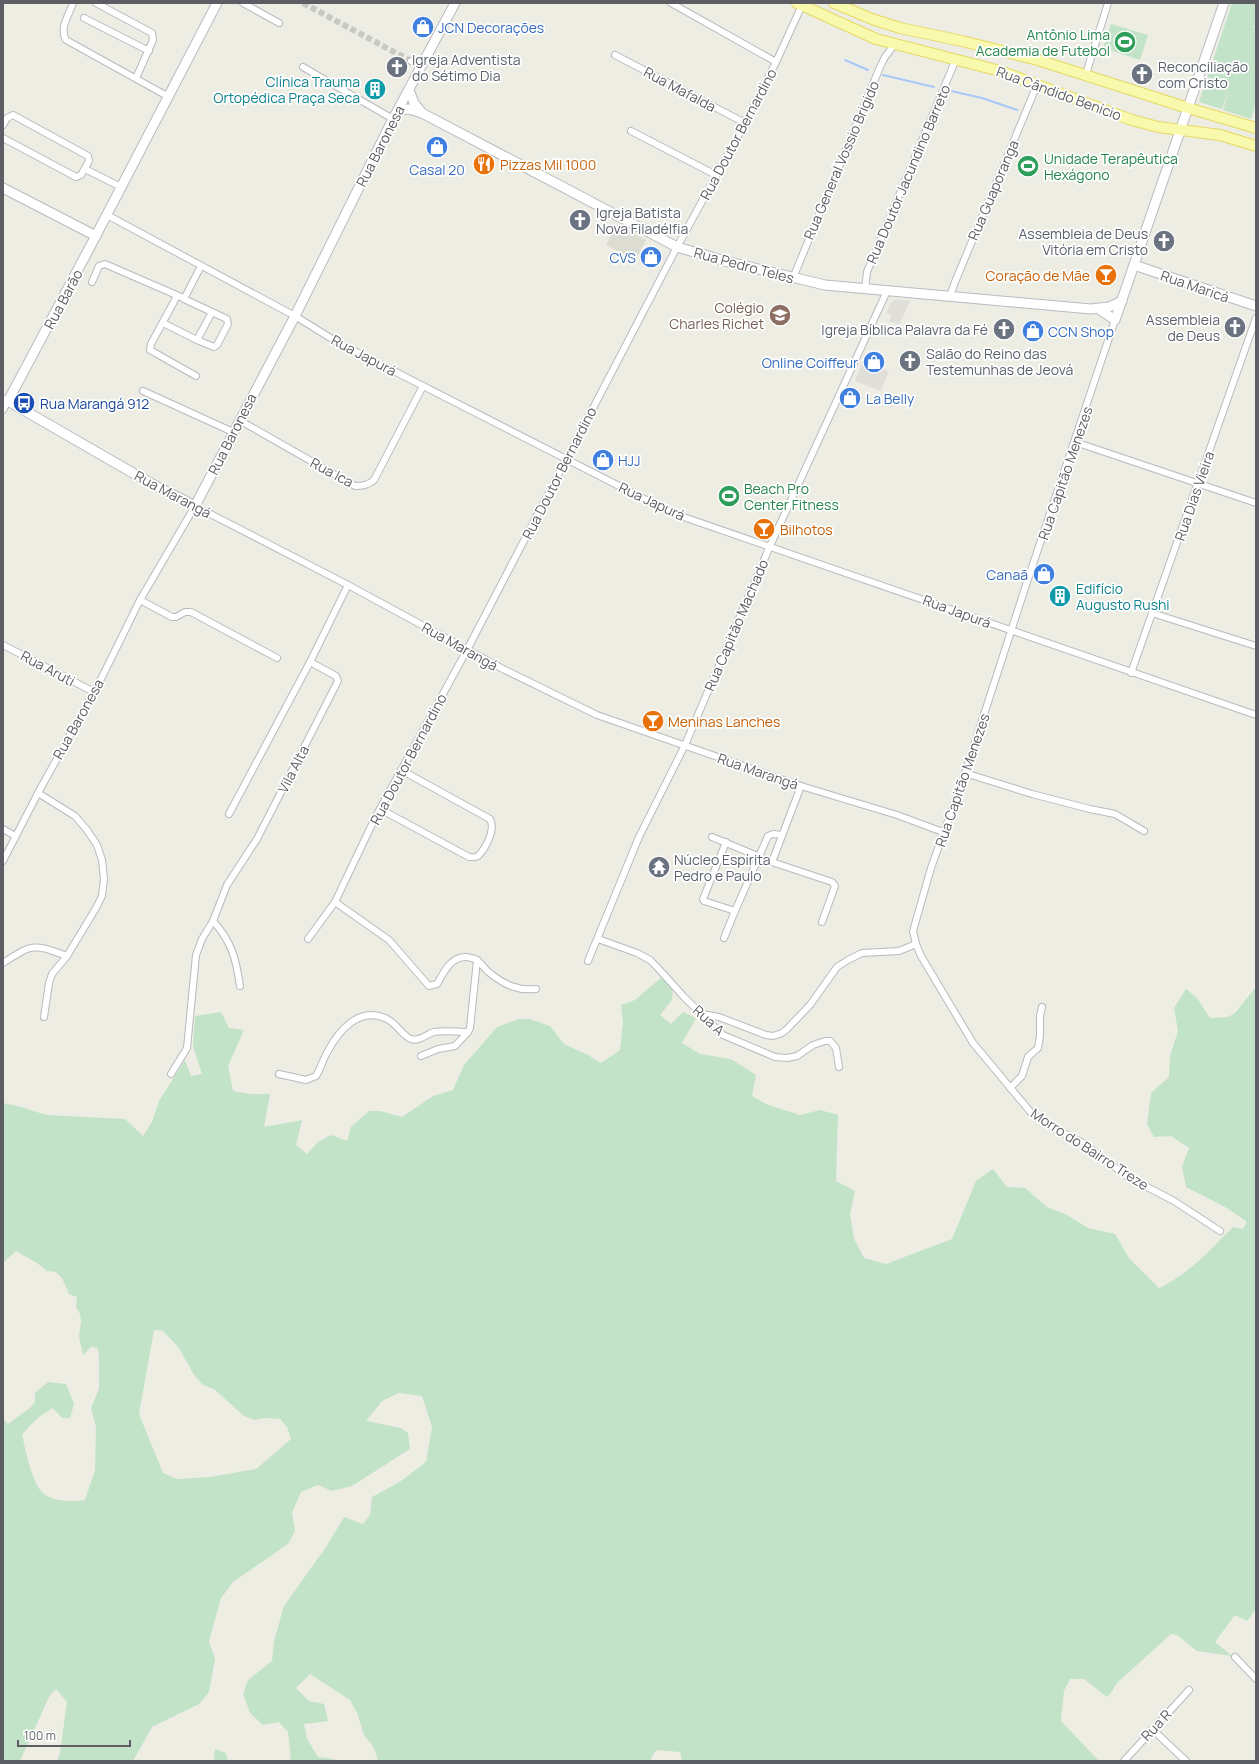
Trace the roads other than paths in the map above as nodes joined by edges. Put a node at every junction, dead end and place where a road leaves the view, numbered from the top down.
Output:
1 (73, 3) edge
2 (96, 3) edge
3 (217, 3) edge
4 (243, 3) edge
5 (455, 3) edge
6 (671, 3) edge
7 (834, 3) edge
8 (1108, 3) edge
9 (1224, 3) edge
10 (801, 4) edge
11 (84, 18) dead end
12 (279, 23) dead end
13 (894, 45) junction
14 (149, 51) junction
15 (615, 55) dead end
16 (956, 59) junction
17 (411, 61) tunnel mouth
18 (776, 62) junction
19 (422, 66) junction
20 (303, 68) dead end
21 (1086, 74) junction
22 (136, 78) junction
23 (1037, 85) junction
24 (409, 90) junction
25 (169, 97) junction
26 (1188, 108) junction
27 (398, 110) junction
28 (422, 113) junction
29 (393, 119) junction
30 (745, 123) junction
31 (3, 125) edge
32 (1256, 128) edge
33 (1180, 130) junction
34 (630, 131) dead end
35 (3, 138) edge
36 (1256, 146) edge
37 (85, 169) junction
38 (716, 175) junction
39 (121, 187) junction
40 (3, 188) edge
41 (107, 215) junction
42 (96, 236) junction
43 (676, 247) junction
44 (1134, 265) junction
45 (201, 266) junction
46 (793, 278) junction
47 (92, 282) dead end
48 (865, 289) junction
49 (887, 291) junction
50 (177, 296) junction
51 (950, 296) junction
52 (184, 299) junction
53 (1122, 301) junction
54 (1256, 306) edge
55 (1099, 309) junction
56 (212, 312) junction
57 (295, 316) junction
58 (1256, 318) edge
59 (1115, 320) junction
60 (162, 323) junction
61 (197, 340) junction
62 (196, 376) dead end
63 (423, 386) junction
64 (143, 391) dead end
65 (5, 400) edge
66 (3, 410) edge
67 (239, 420) junction
68 (233, 432) junction
69 (1075, 442) junction
70 (566, 458) junction
71 (1198, 483) junction
72 (1256, 503) edge
73 (195, 506) junction
74 (770, 546) junction
75 (348, 585) junction
76 (140, 600) junction
77 (1152, 613) junction
78 (1012, 632) junction
79 (3, 645) edge
80 (1256, 646) edge
81 (467, 650) junction
82 (277, 658) dead end
83 (310, 662) junction
84 (1131, 673) junction
85 (94, 692) junction
86 (1256, 715) edge
87 (685, 745) junction
88 (401, 770) junction
89 (966, 773) junction
90 (801, 786) junction
91 (38, 793) junction
92 (380, 809) junction
93 (229, 814) dead end
94 (3, 829) edge
95 (1144, 831) dead end
96 (943, 832) junction
97 (782, 835) junction
98 (15, 836) junction
99 (712, 837) dead end
100 (726, 842) junction
101 (759, 857) junction
102 (3, 861) edge
103 (772, 862) junction
104 (335, 902) junction
105 (735, 911) junction
106 (213, 921) junction
107 (822, 922) dead end
108 (724, 938) dead end
109 (308, 939) dead end
110 (598, 939) junction
111 (916, 944) junction
112 (67, 956) junction
113 (477, 960) junction
114 (588, 961) dead end
115 (3, 963) edge
116 (240, 986) dead end
117 (536, 990) dead end
118 (1042, 1007) dead end
119 (702, 1014) junction
120 (44, 1017) dead end
121 (468, 1032) junction
122 (421, 1056) dead end
123 (839, 1067) dead end
124 (171, 1074) dead end
125 (279, 1074) dead end
126 (1010, 1088) junction
127 (1220, 1231) dead end
128 (1235, 1657) dead end
129 (1256, 1679) edge
130 (1189, 1690) dead end
131 (1152, 1729) junction
132 (1124, 1761) edge
133 (1186, 1761) edge

1 - 22 street
2 - 14 street
3 - 25 street, Rua Barão
4 - 12 street
5 - 19 street, Rua Baronesa
6 - 18 street
7 - 21 main road, Rua Cândido Benício
8 - 21 street
9 - 26 street, Rua Capitão Menezes
10 - 13 main road, Rua Cândido Benício
10 - 18 street, Rua Doutor Bernardino
11 - 14 street
13 - 16 main road, Rua Cândido Benício
13 - 46 street, Rua General Vossio Brigido
14 - 22 street
15 - 30 street, Rua Mafalda
16 - 23 main road, Rua Cândido Benício
16 - 48 street, Rua Doutor Jacundino Barreto
17 - 19 street
18 - 30 street, Rua Doutor Bernardino
19 - 24 street, Rua Baronesa
20 - 29 street
21 - 26 main road, Rua Cândido Benício
22 - 25 street
23 - 33 main road, Rua Cândido Benício
23 - 51 street, Rua Guaporanga
24 - 27 street, Rua Baronesa
24 - 28 street, Rua Pedro Teles
25 - 39 street, Rua Barão
26 - 32 main road, Rua Cândido Benício
26 - 33 street, Rua Capitão Menezes
27 - 28 street, Rua Pedro Teles
27 - 29 street, Rua Baronesa
28 - 43 street, Rua Pedro Teles
29 - 57 street, Rua Baronesa
30 - 38 street, Rua Doutor Bernardino
31 - 37 street
33 - 36 main road, Rua Cândido Benício
33 - 44 street, Rua Capitão Menezes
34 - 38 street
35 - 37 street
37 - 39 street
38 - 43 street, Rua Doutor Bernardino
39 - 41 street, Rua Barão
40 - 42 street
41 - 42 street, Rua Barão
41 - 45 street, Rua Japurá
42 - 65 street, Rua Barão
43 - 46 street, Rua Pedro Teles
43 - 70 street, Rua Doutor Bernardino
44 - 53 street, Rua Capitão Menezes
44 - 54 street, Rua Maricá
45 - 52 street
45 - 57 street, Rua Japurá
46 - 48 street, Rua Pedro Teles
47 - 50 street
48 - 49 street, Rua Pedro Teles
49 - 51 street, Rua Pedro Teles
49 - 74 street, Rua Capitão Machado
50 - 52 street
50 - 60 street
51 - 55 street, Rua Pedro Teles
52 - 56 street
53 - 55 street, Rua Pedro Teles
53 - 59 street, Rua Capitão Menezes
55 - 59 street, Rua Pedro Teles
56 - 61 street
56 - 61 street
57 - 63 street, Rua Japurá
57 - 67 street, Rua Baronesa
58 - 71 street, Rua Dias Vieira
59 - 69 street, Rua Capitão Menezes
60 - 61 street
60 - 62 street
63 - 67 street, Rua Ica
63 - 70 street, Rua Japurá
64 - 68 street
65 - 66 street, Rua Barão
65 - 73 street, Rua Marangá
67 - 68 street, Rua Baronesa
68 - 73 street, Rua Baronesa
69 - 71 street
69 - 78 street, Rua Capitão Menezes
70 - 74 street, Rua Japurá
70 - 81 street, Rua Doutor Bernardino
71 - 72 street
71 - 77 street, Rua Dias Vieira
73 - 75 street, Rua Marangá
73 - 76 street, Rua Baronesa
74 - 78 street, Rua Japurá
74 - 87 street, Rua Capitão Machado
75 - 81 street, Rua Marangá
75 - 83 street
76 - 82 street
76 - 85 street, Rua Baronesa
77 - 80 street
77 - 84 street, Rua Dias Vieira
78 - 84 street, Rua Japurá
78 - 89 street, Rua Capitão Menezes
79 - 85 street, Rua Aruti
81 - 87 street, Rua Marangá
81 - 88 street, Rua Doutor Bernardino
83 - 93 street
83 - 106 street, Vila Alta
84 - 86 street, Rua Japurá
85 - 91 street, Rua Baronesa
87 - 90 street, Rua Marangá
87 - 110 street, Rua Capitão Machado
88 - 92 street, Rua Doutor Bernardino
88 - 92 street
89 - 95 street
89 - 96 street, Rua Capitão Menezes
90 - 96 street, Rua Marangá
90 - 97 street
91 - 98 street, Rua Baronesa
91 - 112 street
92 - 104 street, Rua Doutor Bernardino
94 - 98 street
96 - 111 street, Rua Capitão Menezes
97 - 101 street
97 - 103 street
98 - 102 street, Rua Baronesa
99 - 100 street
100 - 101 street
100 - 105 street
101 - 103 street
101 - 105 street
103 - 107 street
104 - 109 street, Rua Doutor Bernardino
104 - 113 street
105 - 108 street
106 - 116 street
106 - 124 street, Vila Alta
110 - 114 street, Rua Capitão Machado
110 - 119 street, Rua A
111 - 119 street
111 - 126 street, Morro do Bairro Treze
112 - 115 street
112 - 120 street
113 - 117 street
113 - 121 street
118 - 126 street
119 - 123 street, Rua A
121 - 122 street
121 - 125 street
126 - 127 street, Morro do Bairro Treze
128 - 129 street
130 - 131 street, Rua R
131 - 132 street, Rua R
131 - 133 street

